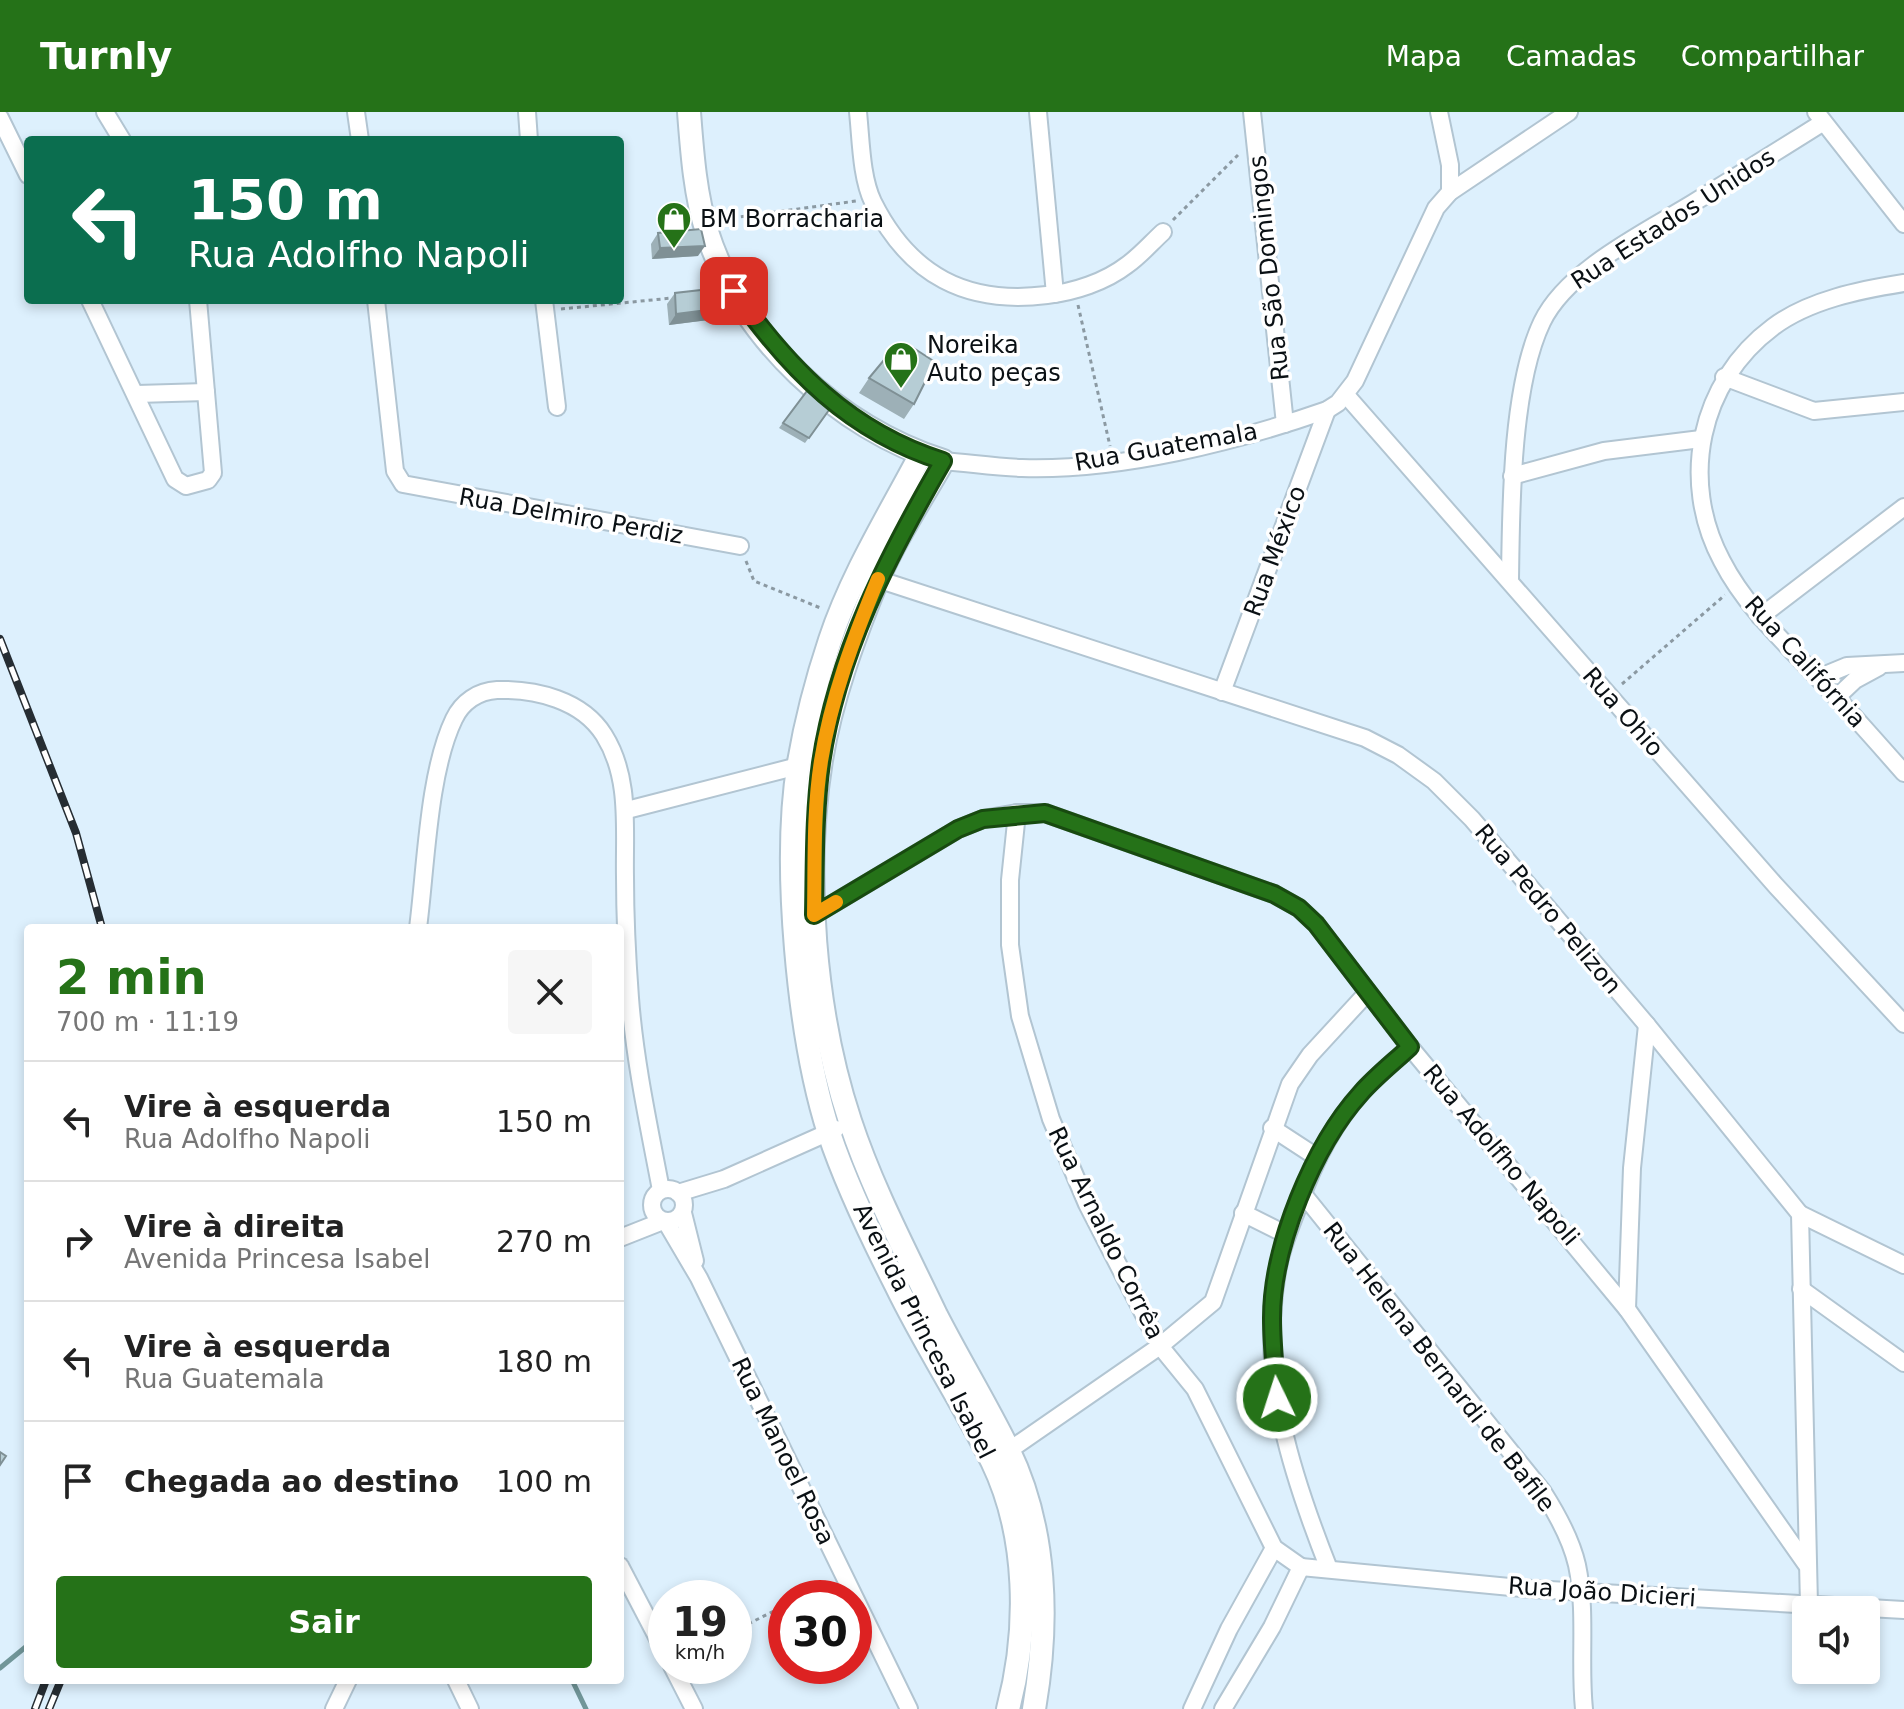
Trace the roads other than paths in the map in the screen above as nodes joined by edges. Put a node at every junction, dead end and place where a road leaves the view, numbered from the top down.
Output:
1 (105, 112) edge
2 (356, 112) edge
3 (527, 112) edge
4 (689, 112) edge
5 (858, 112) edge
6 (1038, 112) edge
7 (1252, 112) edge
8 (1439, 112) edge
9 (1569, 112) edge
10 (1819, 117) edge
11 (0, 118) edge
12 (120, 136) edge
13 (359, 136) edge
14 (529, 136) edge
15 (24, 167) edge
16 (1450, 192) junction
17 (1904, 224) edge
18 (1163, 232) road end
19 (1904, 283) edge
20 (1055, 294) junction
21 (92, 304) edge
22 (198, 304) edge
23 (376, 304) edge
24 (544, 305) edge
25 (1724, 377) junction
26 (1351, 388) junction
27 (206, 392) junction
28 (137, 394) junction
29 (1904, 402) edge
30 (557, 407) dead end
31 (1327, 410) junction
32 (1285, 424) junction
33 (1701, 439) junction
34 (932, 458) junction
35 (1512, 476) junction
36 (1904, 507) edge
37 (740, 546) road end
38 (868, 576) junction
39 (1510, 580) junction
40 (1760, 617) junction
41 (1896, 663) edge
42 (1818, 678) junction
43 (1222, 692) junction
44 (1837, 697) junction
45 (798, 766) junction
46 (1904, 773) edge
47 (627, 810) junction
48 (1017, 813) junction
49 (814, 915) junction
50 (419, 924) edge
51 (1368, 992) junction
52 (1904, 1024) edge
53 (1647, 1025) junction
54 (1410, 1047) junction
55 (850, 1123) junction
56 (1272, 1128) junction
57 (829, 1132) junction
58 (1318, 1158) junction
59 (1303, 1194) junction
60 (676, 1199) junction
61 (652, 1206) junction
62 (1243, 1213) junction
63 (1800, 1214) junction
64 (664, 1221) junction
65 (624, 1233) edge
66 (1287, 1235) junction
67 (624, 1236) edge
68 (1904, 1265) edge
69 (699, 1278) junction
70 (1801, 1289) junction
71 (1627, 1309) junction
72 (1160, 1346) junction
73 (1904, 1363) edge
74 (1000, 1456) junction
75 (1274, 1548) junction
76 (1807, 1565) junction
77 (1301, 1567) junction
78 (1329, 1569) junction
79 (624, 1574) edge
80 (1580, 1591) junction
81 (1809, 1596) edge
82 (1792, 1604) edge
83 (1880, 1609) edge
84 (1904, 1610) edge
85 (648, 1620) edge
86 (346, 1684) edge
87 (458, 1684) edge
88 (681, 1684) edge
89 (334, 1709) edge
90 (470, 1709) edge
91 (694, 1709) edge
92 (909, 1709) edge
93 (1008, 1709) edge
94 (1034, 1709) edge
95 (1192, 1709) edge
96 (1223, 1709) edge
97 (1584, 1709) edge

1 - 12 street
2 - 13 street
3 - 14 street
4 - 34 main road, Rua Guatemala
5 - 20 street
6 - 20 street
7 - 32 street, Rua São Domingos
8 - 16 street
9 - 16 street
10 - 17 street
10 - 35 street, Rua Estados Unidos
11 - 15 street
16 - 26 street
18 - 20 street
19 - 25 street, Rua Califórnia
21 - 28 street
22 - 27 street
23 - 37 street, Rua Delmiro Perdiz
24 - 30 street
25 - 29 street
25 - 33 street, Rua Califórnia
26 - 31 street, Rua Guatemala
26 - 39 street, Rua Ohio
27 - 28 street
27 - 28 street
31 - 32 street, Rua Guatemala
31 - 43 street, Rua México
32 - 34 street, Rua Guatemala
33 - 35 street
33 - 40 street, Rua Califórnia
34 - 38 main road, Avenida Princesa Isabel
35 - 39 street, Rua Estados Unidos
36 - 40 street
38 - 43 street, Rua Pedro Pelizon
38 - 45 main road, Avenida Princesa Isabel
38 - 49 main road, Avenida Princesa Isabel
39 - 52 street, Rua Ohio
40 - 42 street, Rua Califórnia
41 - 42 street
41 - 44 street
42 - 44 street, Rua Califórnia
43 - 53 street, Rua Pedro Pelizon
44 - 46 street, Rua Califórnia
45 - 47 street
45 - 57 main road, Avenida Princesa Isabel
47 - 50 street, Rua Manoel Rosa
47 - 60 street, Rua Manoel Rosa
48 - 49 street, Rua Adolfho Napoli
48 - 51 street, Rua Adolfho Napoli
48 - 72 street, Rua Arnaldo Corrêa
49 - 55 main road, Avenida Princesa Isabel
51 - 54 street, Rua Adolfho Napoli
51 - 56 street
53 - 63 street, Rua Pedro Pelizon
53 - 71 street
54 - 58 street
54 - 71 street, Rua Adolfho Napoli
55 - 57 street
55 - 74 main road, Avenida Princesa Isabel
56 - 58 street
56 - 62 street
57 - 60 street
57 - 74 main road, Avenida Princesa Isabel
58 - 59 street
59 - 66 street
59 - 80 street, Rua Helena Bernardi de Bafile
60 - 61 street
60 - 64 street
60 - 69 street, Rua Manoel Rosa
61 - 64 street, Rua Manoel Rosa
61 - 65 street
62 - 66 street
62 - 72 street
63 - 68 street
63 - 70 street
64 - 67 street
64 - 69 street, Rua Manoel Rosa
66 - 78 street
69 - 92 street, Rua Manoel Rosa
70 - 73 street
70 - 76 street
71 - 76 street, Rua Adolfho Napoli
72 - 74 street
72 - 75 street, Rua Arnaldo Corrêa
74 - 93 main road, Avenida Princesa Isabel
74 - 94 main road, Avenida Princesa Isabel
75 - 77 street, Rua Arnaldo Corrêa
75 - 95 street
76 - 81 street
77 - 78 street, Rua João Dicieri
77 - 96 street
78 - 80 street, Rua João Dicieri
79 - 85 street
80 - 82 street, Rua João Dicieri
80 - 97 street, Rua Helena Bernardi de Bafile
83 - 84 street, Rua João Dicieri
86 - 89 street
87 - 90 street
88 - 91 street

